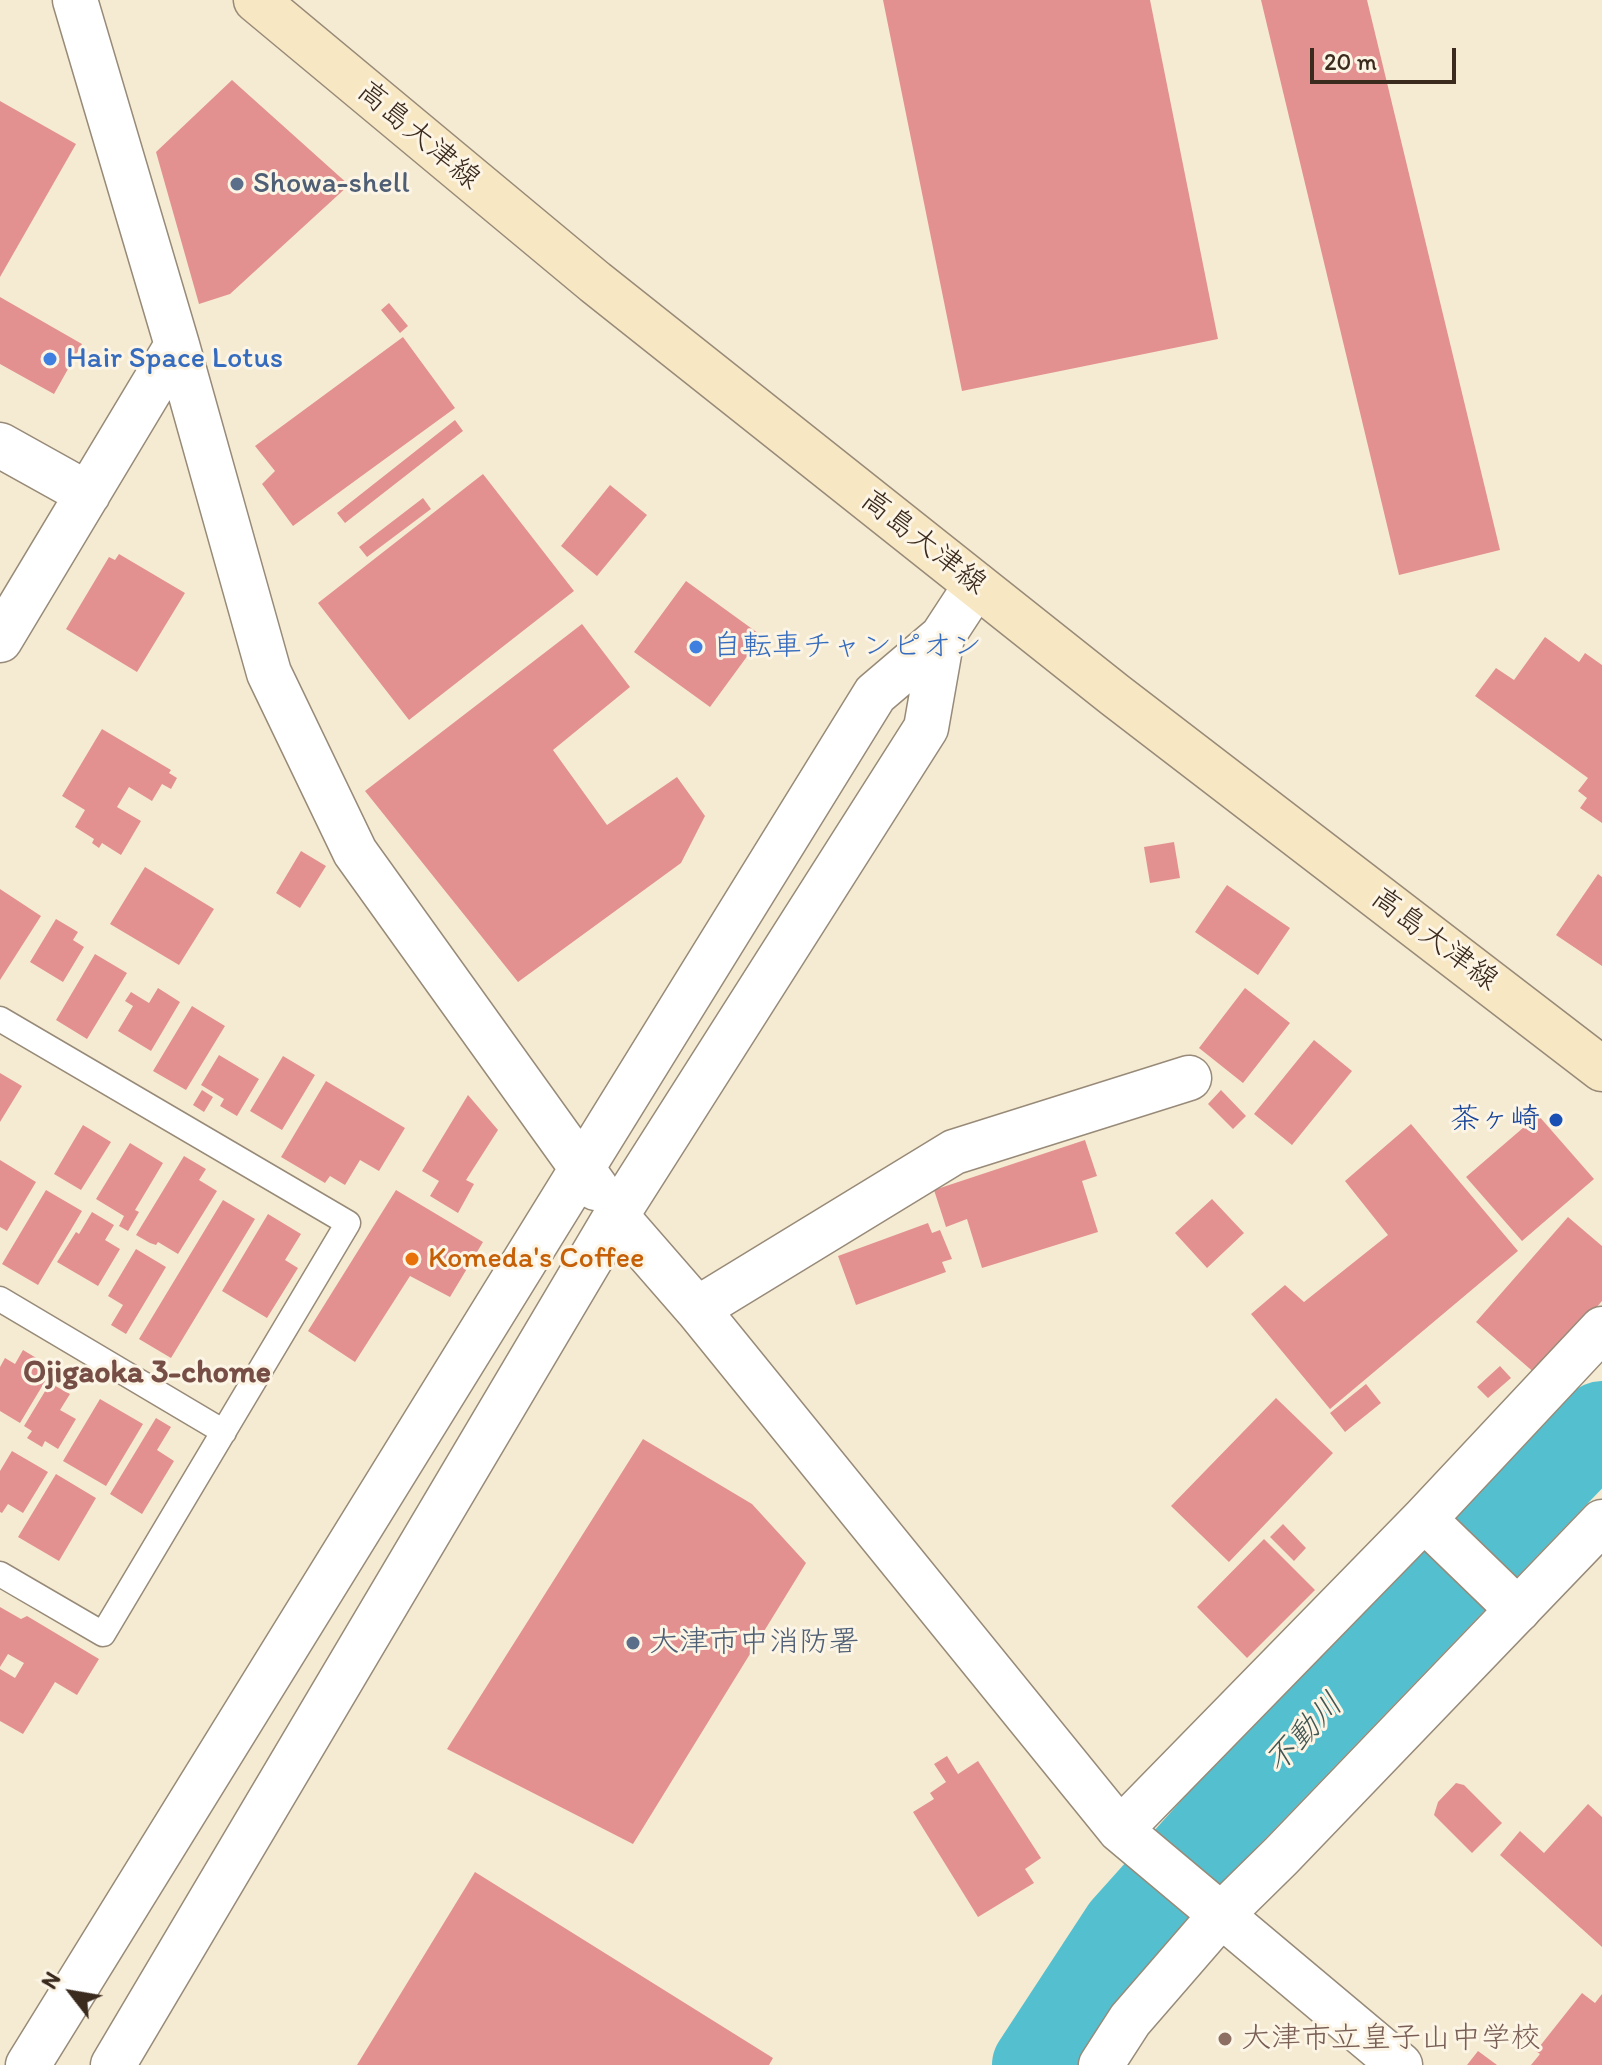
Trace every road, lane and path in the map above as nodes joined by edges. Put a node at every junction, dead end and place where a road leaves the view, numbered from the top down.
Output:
1 (75, 0) edge
2 (256, 0) edge
3 (177, 345) junction
4 (0, 445) edge
5 (88, 494) junction
6 (976, 585) junction
7 (942, 637) junction
8 (0, 640) edge
9 (0, 1019) edge
10 (1602, 1069) edge
11 (1189, 1078) dead end
12 (581, 1168) junction
13 (616, 1216) junction
14 (0, 1299) edge
15 (697, 1309) junction
16 (1602, 1329) edge
17 (224, 1432) junction
18 (1602, 1522) edge
19 (1431, 1526) junction
20 (0, 1574) edge
21 (1509, 1602) junction
22 (1128, 1836) junction
23 (1211, 1908) junction
24 (28, 2065) edge
25 (113, 2065) edge
26 (1101, 2065) edge
27 (1400, 2065) edge

1 - 3 street
2 - 6 main road, 高島大津線
3 - 5 street
3 - 12 street
4 - 5 street
5 - 8 street
6 - 7 street
6 - 10 main road, 高島大津線
7 - 12 street
7 - 13 street
9 - 17 lane
11 - 15 street
12 - 13 street
12 - 24 street
13 - 15 street
13 - 25 street
14 - 17 lane
15 - 22 street
16 - 19 street
17 - 20 lane
18 - 21 street
19 - 21 street
19 - 22 street
21 - 23 street
22 - 23 street
23 - 26 street
23 - 27 street

